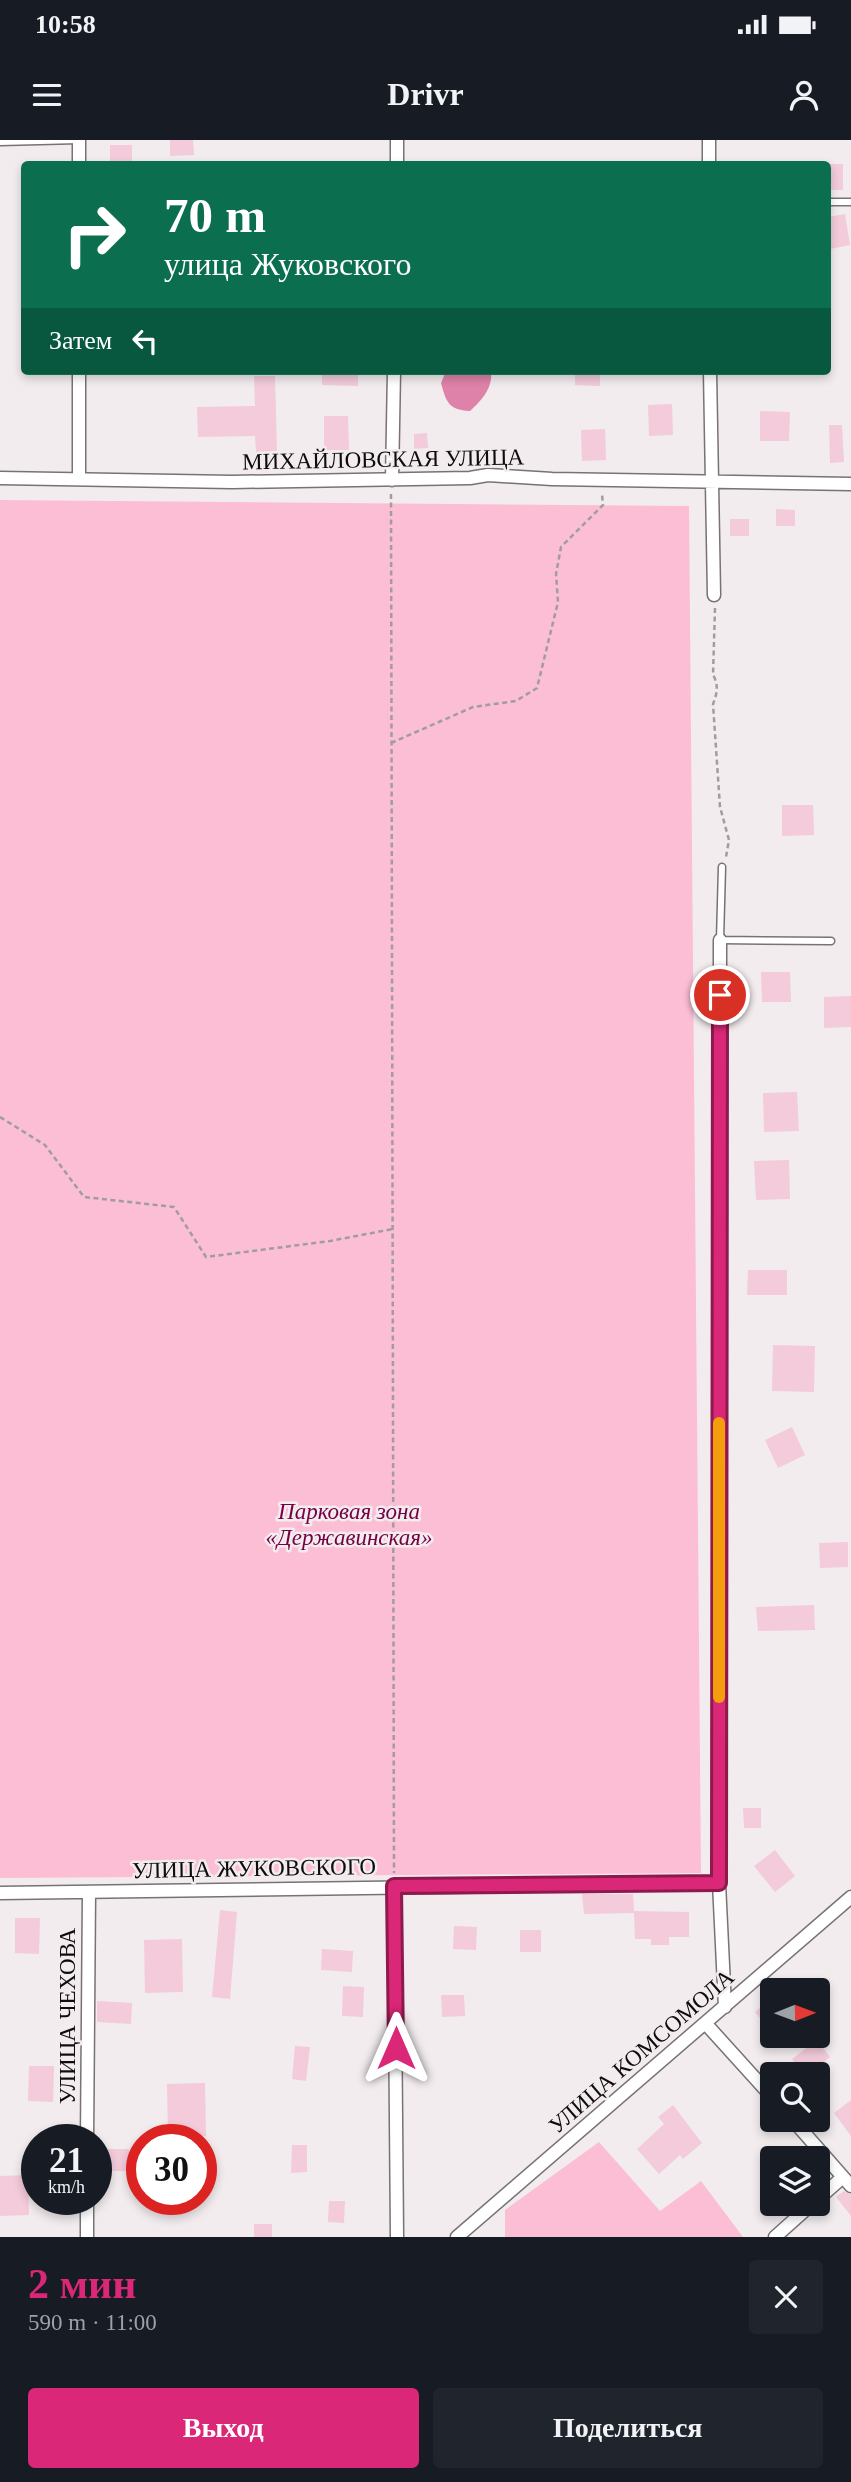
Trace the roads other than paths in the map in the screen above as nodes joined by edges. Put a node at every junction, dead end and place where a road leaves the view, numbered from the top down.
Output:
1 (79, 140) edge
2 (397, 140) edge
3 (709, 140) edge
4 (0, 142) edge
5 (79, 161) edge
6 (397, 161) edge
7 (709, 161) edge
8 (831, 202) edge
9 (851, 202) edge
10 (79, 375) edge
11 (394, 375) edge
12 (710, 375) edge
13 (0, 478) edge
14 (79, 478) junction
15 (391, 480) junction
16 (711, 483) junction
17 (851, 484) edge
18 (714, 594) road end
19 (722, 867) road end
20 (720, 940) junction
21 (831, 941) dead end
22 (719, 1883) junction
23 (394, 1886) junction
24 (0, 1893) edge
25 (89, 1893) junction
26 (851, 1897) edge
27 (725, 2007) junction
28 (706, 2024) junction
29 (760, 2084) edge
30 (87, 2124) edge
31 (804, 2132) edge
32 (847, 2181) edge
33 (830, 2192) edge
34 (87, 2215) edge
35 (799, 2216) edge
36 (87, 2237) edge
37 (397, 2237) edge
38 (457, 2237) edge
39 (775, 2237) edge

1 - 4 lane
1 - 5 street
2 - 6 street
3 - 7 street
8 - 9 lane
10 - 14 street
11 - 15 street
12 - 16 street
13 - 14 street, МИХАЙЛОВСКАЯ УЛИЦА
14 - 15 street, МИХАЙЛОВСКАЯ УЛИЦА
15 - 16 street, МИХАЙЛОВСКАЯ УЛИЦА
16 - 17 street, МИХАЙЛОВСКАЯ УЛИЦА
16 - 18 street
19 - 20 lane
20 - 21 lane
20 - 22 street
22 - 23 street, УЛИЦА ЖУКОВСКОГО
22 - 27 street
23 - 25 street, УЛИЦА ЖУКОВСКОГО
23 - 37 street
24 - 25 street, УЛИЦА ЖУКОВСКОГО
25 - 30 street, УЛИЦА ЧЕХОВА
26 - 27 street, УЛИЦА КОМСОМОЛА
27 - 28 street, УЛИЦА КОМСОМОЛА
28 - 29 street
28 - 38 street, УЛИЦА КОМСОМОЛА
31 - 32 street
32 - 33 street
34 - 36 street
35 - 39 street

